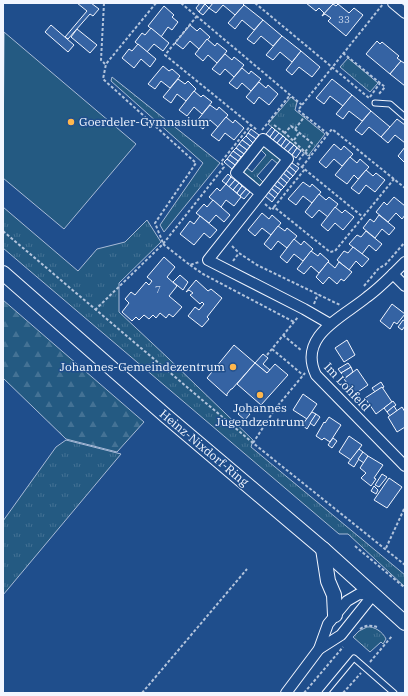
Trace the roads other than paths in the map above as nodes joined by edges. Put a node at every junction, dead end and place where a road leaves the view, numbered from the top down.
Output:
1 (393, 3) edge
2 (405, 13) edge
3 (374, 102) road end
4 (405, 117) edge
5 (259, 195) junction
6 (405, 262) edge
7 (3, 273) edge
8 (394, 274) junction
9 (405, 286) edge
10 (330, 324) junction
11 (405, 466) edge
12 (323, 549) junction
13 (373, 595) junction
14 (335, 614) junction
15 (405, 623) edge
16 (319, 649) junction
17 (286, 693) edge
18 (325, 693) edge
19 (394, 693) edge

1 - 2 street
3 - 4 lane
5 - 5 street
5 - 10 street
6 - 8 street, Im Lohfeld
7 - 12 main road, Heinz-Nixdorf-Ring
8 - 9 street
8 - 10 street, Im Lohfeld
10 - 11 street, Im Lohfeld
12 - 13 main road, Heinz-Nixdorf-Ring
12 - 14 main road
13 - 14 street
13 - 15 main road, Heinz-Nixdorf-Ring
13 - 16 street
14 - 16 street
16 - 17 street
18 - 19 lane

